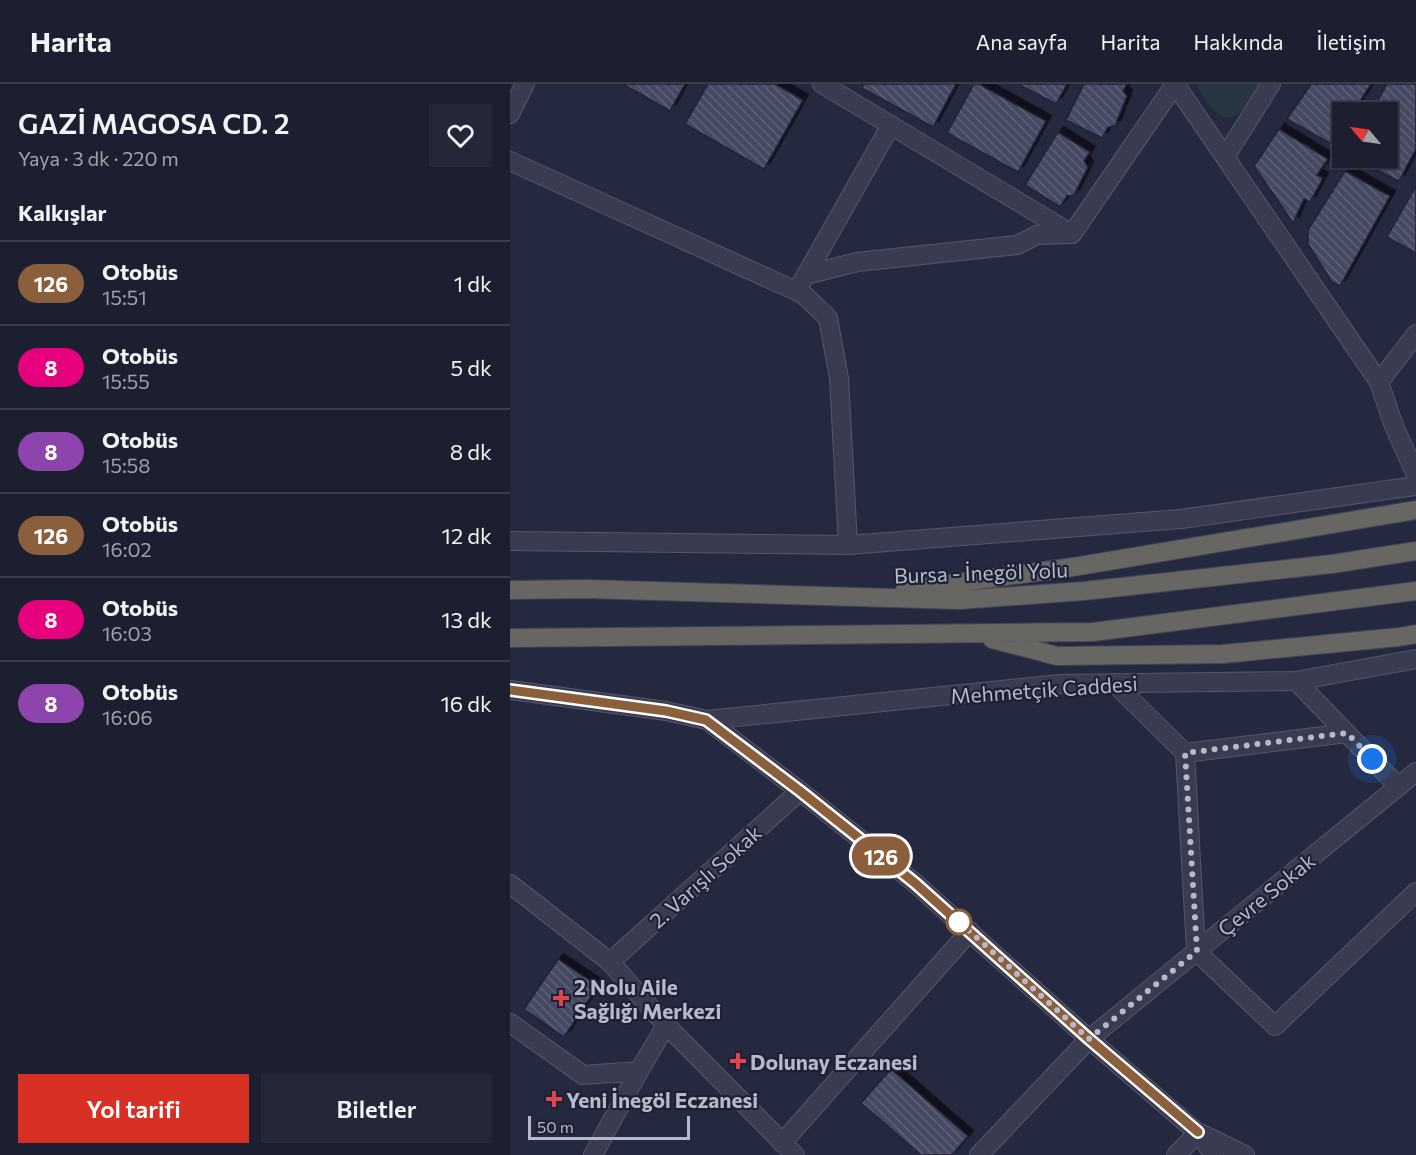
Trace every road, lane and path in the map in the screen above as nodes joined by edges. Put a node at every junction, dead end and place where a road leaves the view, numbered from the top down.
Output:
1 (525, 84) edge
2 (822, 84) edge
3 (1175, 84) edge
4 (1271, 84) edge
5 (510, 114) edge
6 (891, 125) junction
7 (1225, 157) junction
8 (510, 161) edge
9 (1072, 234) junction
10 (801, 283) junction
11 (1416, 334) edge
12 (1379, 382) junction
13 (1416, 475) edge
14 (1416, 486) edge
15 (1416, 510) edge
16 (510, 542) edge
17 (848, 545) junction
18 (1416, 551) edge
19 (510, 590) edge
20 (1416, 591) edge
21 (850, 597) junction
22 (967, 633) junction
23 (1416, 634) edge
24 (510, 638) edge
25 (1416, 659) edge
26 (1296, 681) junction
27 (1114, 683) junction
28 (510, 690) edge
29 (706, 720) junction
30 (1347, 733) junction
31 (1185, 753) junction
32 (1416, 772) edge
33 (1398, 786) junction
34 (800, 791) junction
35 (510, 884) edge
36 (1416, 892) edge
37 (970, 931) junction
38 (1197, 951) junction
39 (610, 962) junction
40 (510, 1023) edge
41 (666, 1025) junction
42 (1089, 1039) junction
43 (639, 1071) junction
44 (1198, 1132) junction
45 (789, 1149) edge
46 (593, 1155) edge
47 (979, 1155) edge
48 (1176, 1155) edge
49 (1214, 1155) edge
50 (1245, 1155) edge

1 - 5 street
2 - 6 street
3 - 7 street
3 - 9 street
4 - 7 street
6 - 9 street
6 - 10 street
7 - 12 street
8 - 10 street
9 - 10 street
10 - 17 street
11 - 12 street
12 - 13 street
14 - 17 street
15 - 21 highway
16 - 17 street
18 - 21 highway, Bursa - İnegöl Yolu
19 - 21 highway, Bursa - İnegöl Yolu
20 - 22 highway
22 - 23 highway
22 - 24 highway
25 - 26 street, Mehmetçik Caddesi
26 - 27 street, Mehmetçik Caddesi
26 - 30 street
27 - 29 street, Mehmetçik Caddesi
27 - 31 street
28 - 29 street
29 - 34 street
30 - 31 street
30 - 33 street
31 - 38 street
32 - 33 street, Çevre Sokak
33 - 38 street, Çevre Sokak
34 - 37 street
34 - 39 street, 2. Varışlı Sokak
35 - 39 street
36 - 38 street
37 - 42 street
37 - 45 street
38 - 42 street, Çevre Sokak
39 - 41 street
40 - 43 street
41 - 43 street
41 - 45 street
42 - 44 street
42 - 47 street, Çevre Sokak
43 - 46 street
44 - 48 street
44 - 49 street
44 - 50 street

